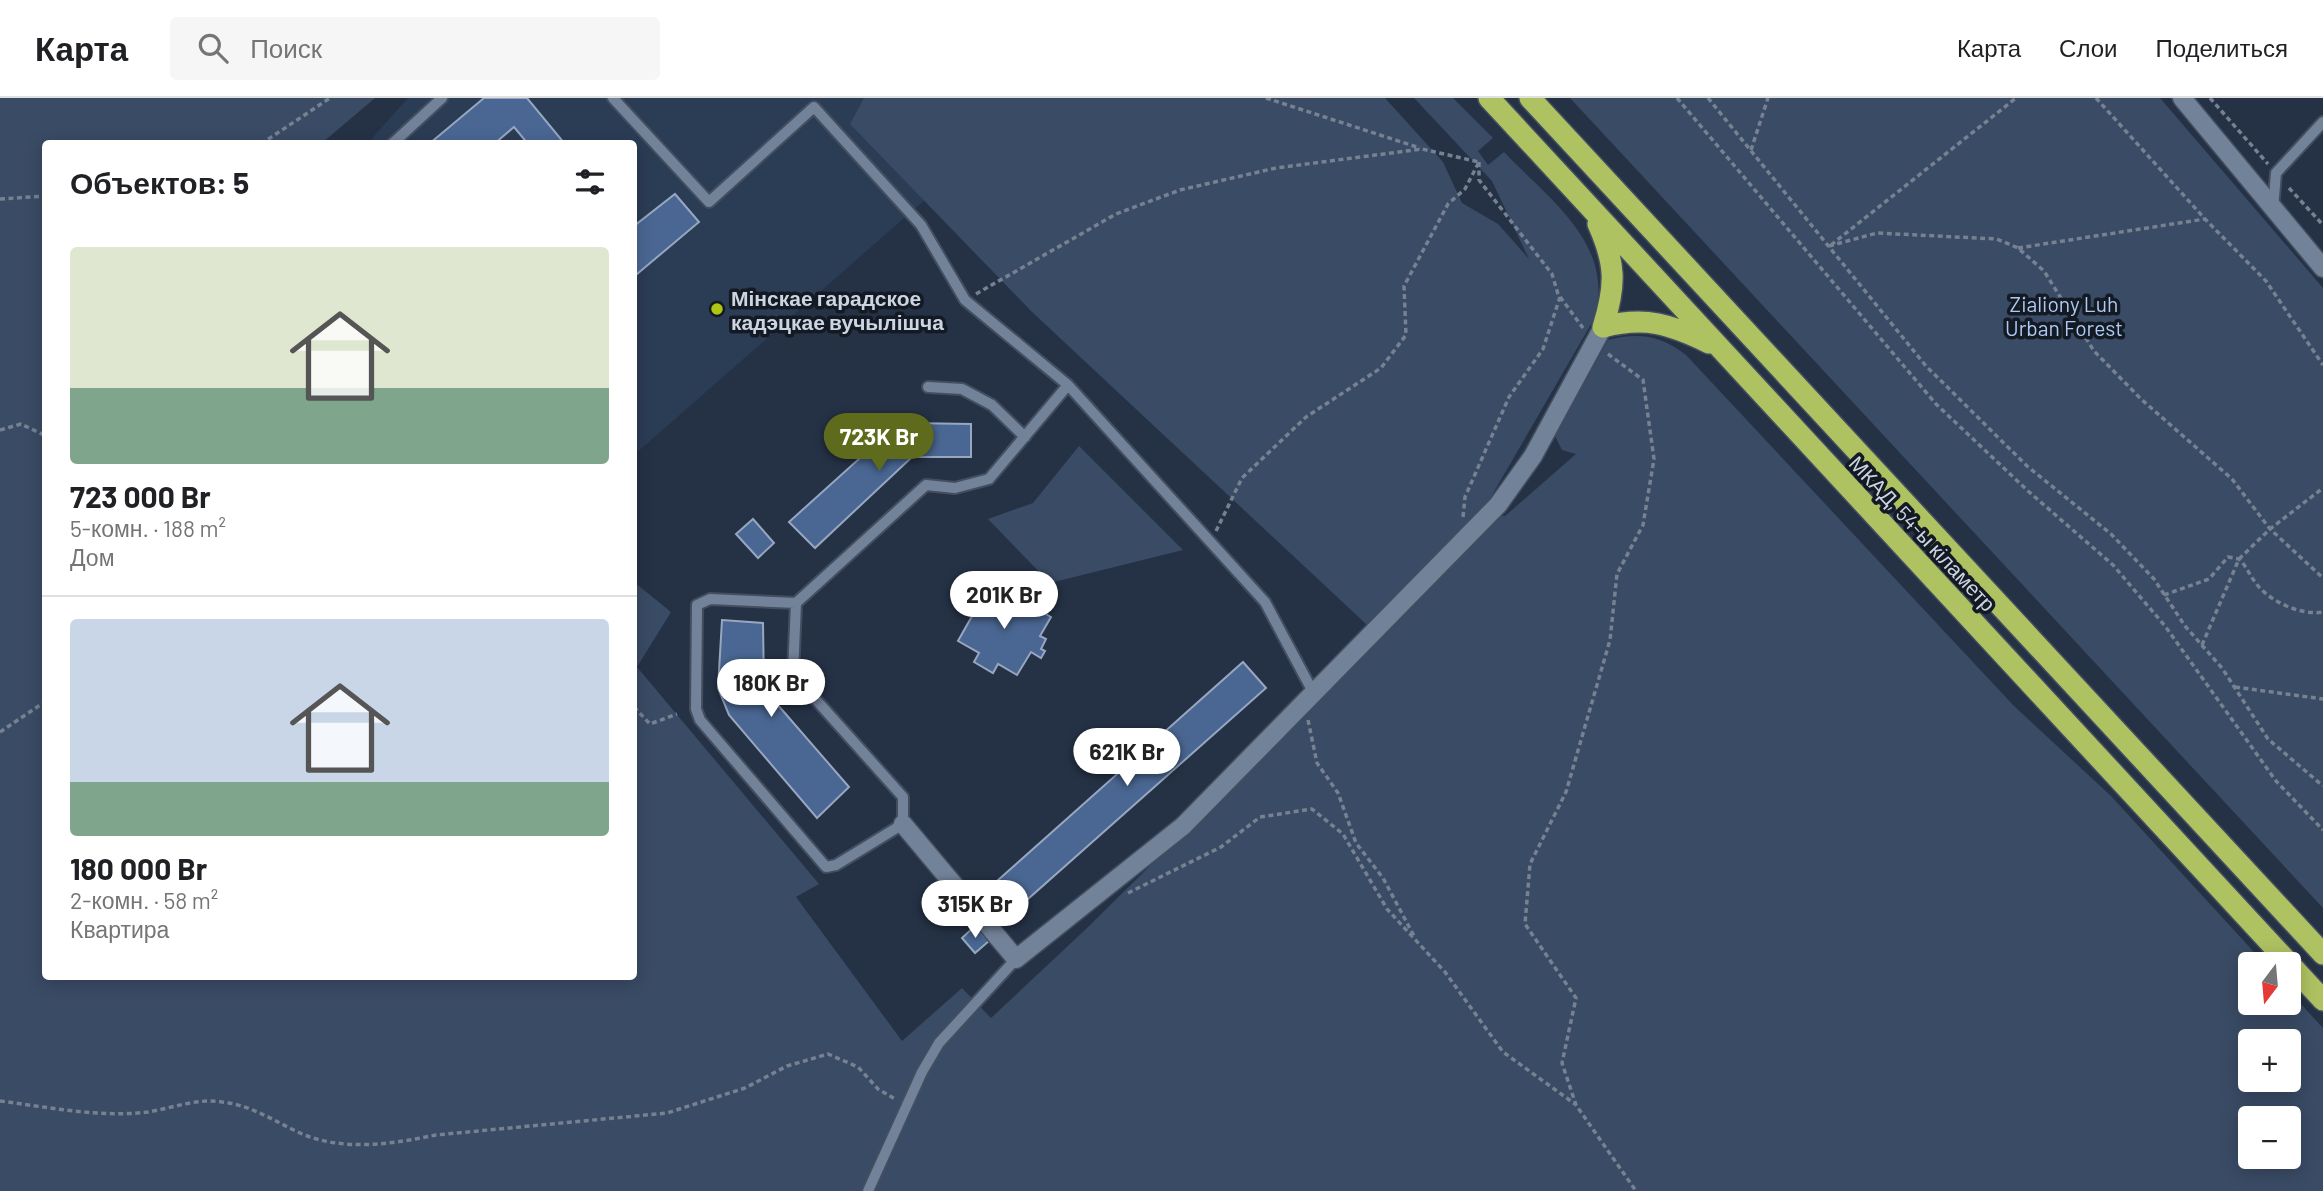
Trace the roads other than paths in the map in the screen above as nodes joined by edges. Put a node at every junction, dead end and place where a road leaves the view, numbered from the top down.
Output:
1 (442, 98) edge
2 (614, 98) edge
3 (1489, 98) edge
4 (1530, 98) edge
5 (2182, 98) edge
6 (2323, 122) edge
7 (396, 140) edge
8 (1592, 210) junction
9 (2273, 212) junction
10 (2323, 268) edge
11 (1599, 335) junction
12 (1718, 347) junction
13 (1068, 385) junction
14 (928, 387) dead end
15 (1025, 437) junction
16 (796, 603) junction
17 (1307, 699) junction
18 (903, 824) junction
19 (2323, 954) edge
20 (1016, 960) junction
21 (2323, 1000) edge
22 (868, 1191) edge

1 - 7 lane
2 - 13 lane
3 - 8 highway, МКАД, 54-ы кіламетр
4 - 19 highway, МКАД, 54-ы кіламетр
5 - 9 street
6 - 9 lane
8 - 11 highway
8 - 12 highway, МКАД, 54-ы кіламетр
9 - 10 street
11 - 12 highway
11 - 17 street
12 - 21 highway, МКАД, 54-ы кіламетр
13 - 15 lane
13 - 17 lane
14 - 15 lane
15 - 16 lane
16 - 18 lane
16 - 18 lane
17 - 20 street
18 - 20 street
20 - 22 lane

